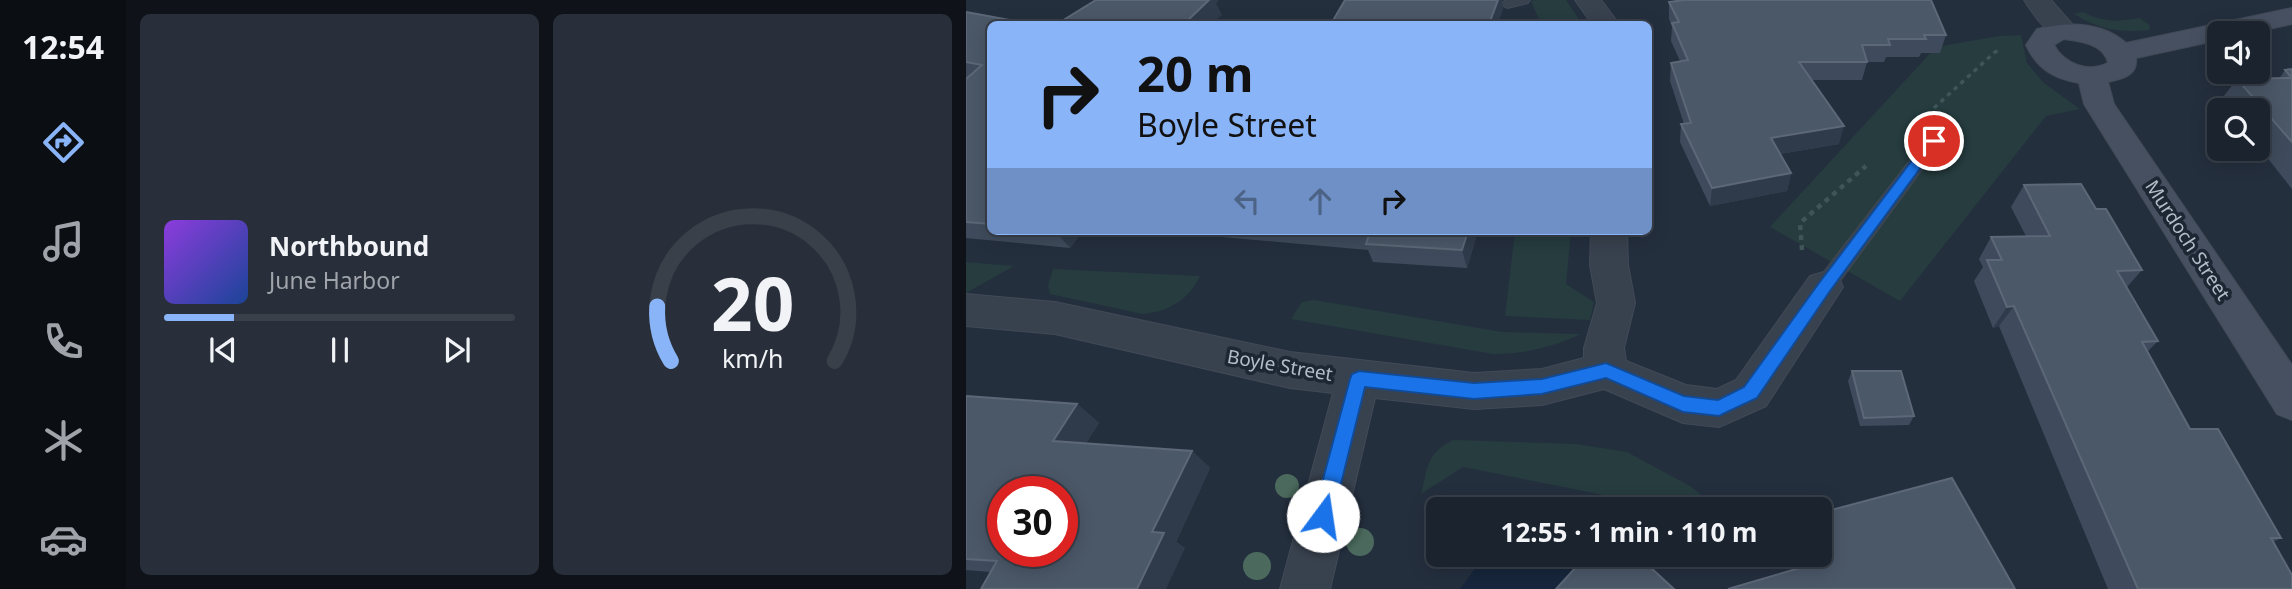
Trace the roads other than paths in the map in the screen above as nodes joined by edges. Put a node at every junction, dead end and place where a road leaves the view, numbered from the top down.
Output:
1 (1523, 0) edge
2 (1588, 0) edge
3 (2037, 0) edge
4 (1507, 4) dead end
5 (2292, 16) edge
6 (1603, 21) edge
7 (2064, 31) junction
8 (2120, 53) junction
9 (2091, 76) junction
10 (1934, 141) dead end
11 (1609, 235) edge
12 (1824, 287) joint
13 (966, 310) edge
14 (1606, 371) junction
15 (1359, 379) junction
16 (2292, 401) edge
17 (1305, 589) edge

1 - 4 lane
2 - 6 street
3 - 7 street
5 - 8 main road
7 - 8 main road
7 - 9 main road
8 - 9 main road
9 - 16 main road, Murdoch Street
10 - 12 lane
11 - 14 street
12 - 14 street
13 - 15 street, Boyle Street
14 - 15 street, Boyle Street
15 - 17 street

